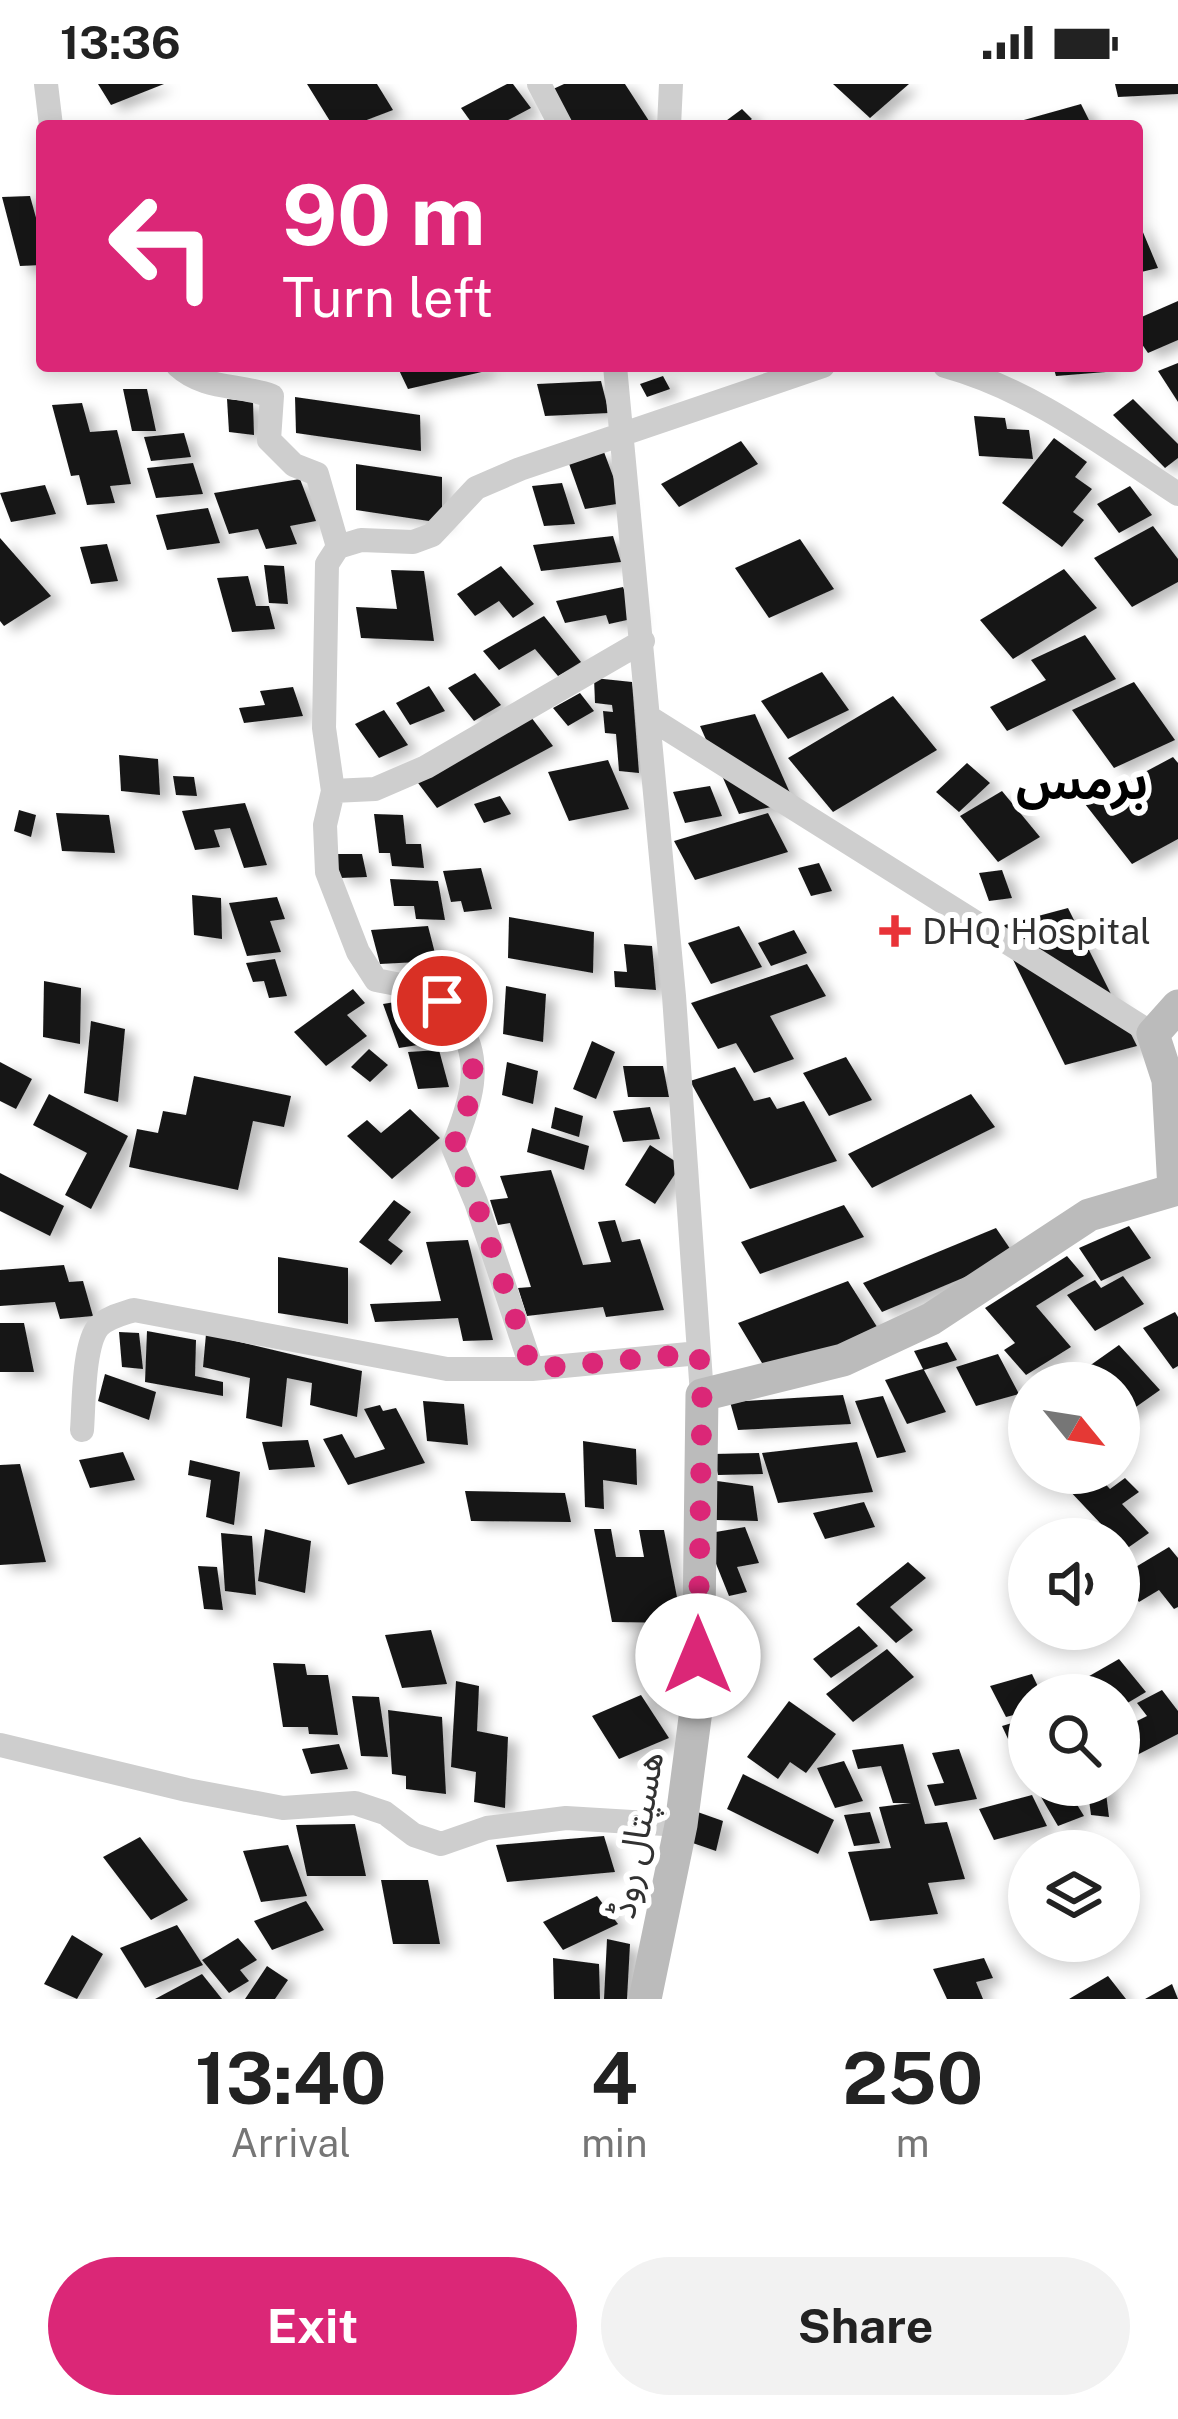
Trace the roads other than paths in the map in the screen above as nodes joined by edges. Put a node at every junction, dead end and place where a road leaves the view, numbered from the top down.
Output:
1 (46, 84) edge
2 (539, 84) edge
3 (670, 84) edge
4 (50, 120) edge
5 (558, 120) edge
6 (669, 120) edge
7 (185, 372) edge
8 (616, 372) edge
9 (805, 372) edge
10 (966, 372) edge
11 (622, 434) junction
12 (1178, 494) edge
13 (338, 547) junction
14 (643, 641) junction
15 (650, 718) junction
16 (333, 791) junction
17 (1178, 1006) edge
18 (1153, 1034) junction
19 (1176, 1196) edge
20 (699, 1353) junction
21 (532, 1369) junction
22 (702, 1395) junction
23 (82, 1430) dead end
24 (0, 1745) edge
25 (681, 1825) junction
26 (645, 1999) edge

1 - 4 street
2 - 5 street
3 - 6 street
7 - 13 street
8 - 11 street
9 - 11 street
10 - 12 street
11 - 13 street
11 - 14 street
13 - 16 street
14 - 15 street
14 - 16 street
15 - 18 street
15 - 20 street
16 - 21 street
17 - 18 street
18 - 19 street
19 - 22 street
20 - 21 street
20 - 22 street
21 - 23 street
22 - 25 street, ھسپتال روڈ
24 - 25 street
25 - 26 street, ھسپتال روڈ

